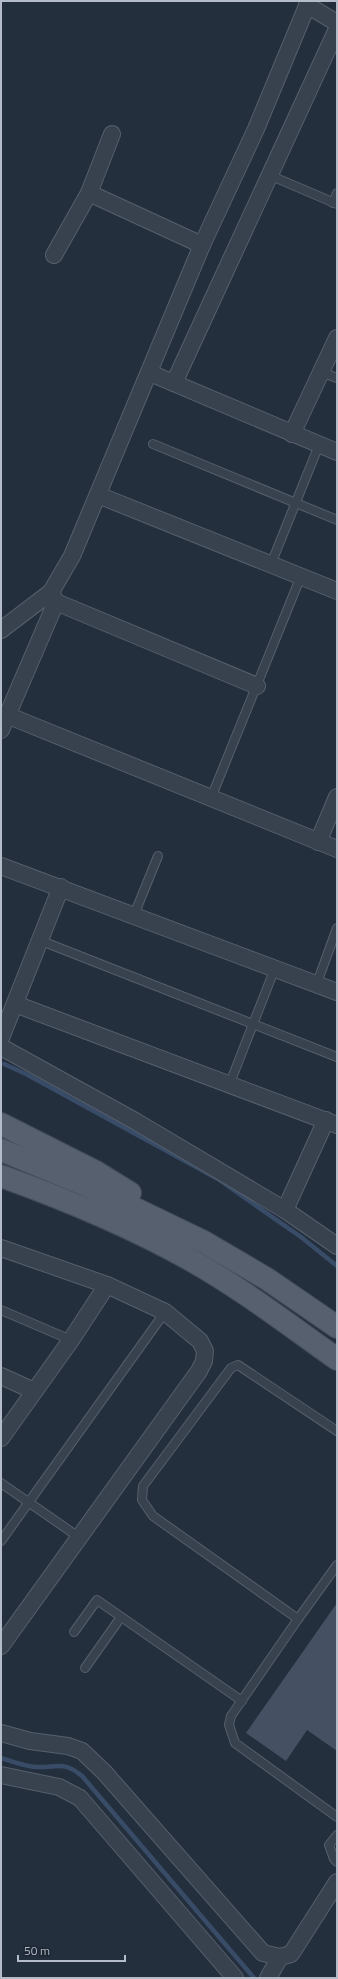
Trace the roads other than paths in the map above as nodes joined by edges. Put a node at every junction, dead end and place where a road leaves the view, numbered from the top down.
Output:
1 (308, 3) edge
2 (337, 23) edge
3 (337, 29) edge
4 (112, 134) dead end
5 (269, 175) junction
6 (89, 193) junction
7 (337, 193) edge
8 (335, 203) edge
9 (202, 244) junction
10 (54, 255) dead end
11 (337, 338) edge
12 (321, 372) junction
13 (150, 373) junction
14 (337, 378) edge
15 (174, 383) junction
16 (292, 434) junction
17 (153, 444) dead end
18 (320, 445) junction
19 (337, 452) edge
20 (98, 494) junction
21 (296, 503) junction
22 (337, 520) edge
23 (271, 564) junction
24 (301, 576) junction
25 (337, 591) edge
26 (54, 597) junction
27 (1, 630) edge
28 (257, 686) junction
29 (9, 716) junction
30 (1, 730) edge
31 (337, 797) edge
32 (211, 798) junction
33 (318, 842) junction
34 (337, 849) edge
35 (158, 856) dead end
36 (1, 867) edge
37 (60, 887) junction
38 (134, 915) junction
39 (337, 928) edge
40 (39, 940) junction
41 (275, 968) junction
42 (317, 984) junction
43 (337, 992) edge
44 (14, 1004) junction
45 (253, 1024) junction
46 (1, 1038) edge
47 (1, 1047) edge
48 (337, 1057) edge
49 (230, 1083) junction
50 (331, 1122) edge
51 (1, 1124) edge
52 (1, 1150) edge
53 (1, 1176) edge
54 (1, 1182) edge
55 (24, 1184) junction
56 (285, 1210) junction
57 (335, 1240) edge
58 (1, 1248) edge
59 (238, 1261) junction
60 (107, 1285) junction
61 (1, 1310) edge
62 (165, 1312) junction
63 (337, 1327) edge
64 (71, 1340) junction
65 (337, 1359) edge
66 (1, 1376) edge
67 (34, 1391) junction
68 (337, 1431) edge
69 (1, 1438) edge
70 (1, 1483) edge
71 (29, 1502) junction
72 (80, 1538) junction
73 (1, 1541) edge
74 (337, 1565) edge
75 (121, 1617) junction
76 (298, 1619) junction
77 (74, 1632) dead end
78 (1, 1646) edge
79 (85, 1668) dead end
80 (242, 1701) junction
81 (1, 1734) edge
82 (1, 1775) edge
83 (337, 1817) edge
84 (337, 1835) edge
85 (337, 1862) edge
86 (337, 1882) edge
87 (280, 1957) junction
88 (235, 1978) edge
89 (268, 1978) edge

1 - 2 street
1 - 9 street
3 - 5 street
4 - 6 street
5 - 8 lane
5 - 15 street
6 - 9 street
6 - 10 street
7 - 8 lane
9 - 13 street
11 - 12 street
12 - 14 lane
12 - 16 street
13 - 15 street
13 - 20 street
15 - 16 street
16 - 18 street
17 - 21 lane
18 - 19 street
18 - 21 lane
20 - 23 street
20 - 26 street
21 - 22 lane
21 - 23 lane
23 - 24 street
24 - 25 street
24 - 28 lane
26 - 27 street
26 - 28 street
26 - 29 street
28 - 32 lane
29 - 30 street
29 - 32 street
31 - 33 street
32 - 33 street
33 - 34 street
35 - 38 lane
36 - 37 street
37 - 38 street
37 - 40 street
38 - 41 street
39 - 42 lane
40 - 44 street
40 - 45 lane
41 - 42 street
41 - 45 lane
42 - 43 street
44 - 46 street
44 - 49 street
45 - 48 lane
45 - 49 lane
47 - 56 street
49 - 50 street
50 - 56 street
51 - 59 main road
52 - 59 main road
53 - 55 main road
54 - 55 main road
55 - 65 main road
56 - 57 street
58 - 60 street
59 - 63 main road
60 - 62 street
60 - 64 street
61 - 64 lane
62 - 71 lane
62 - 72 street
64 - 67 street
66 - 67 street
67 - 69 street
68 - 76 lane
70 - 71 lane
71 - 72 lane
71 - 73 lane
72 - 78 street
74 - 76 lane
75 - 77 lane
75 - 79 lane
75 - 80 lane
76 - 80 lane
80 - 83 lane
81 - 87 street
82 - 88 street
84 - 85 lane
86 - 87 street
87 - 89 street

